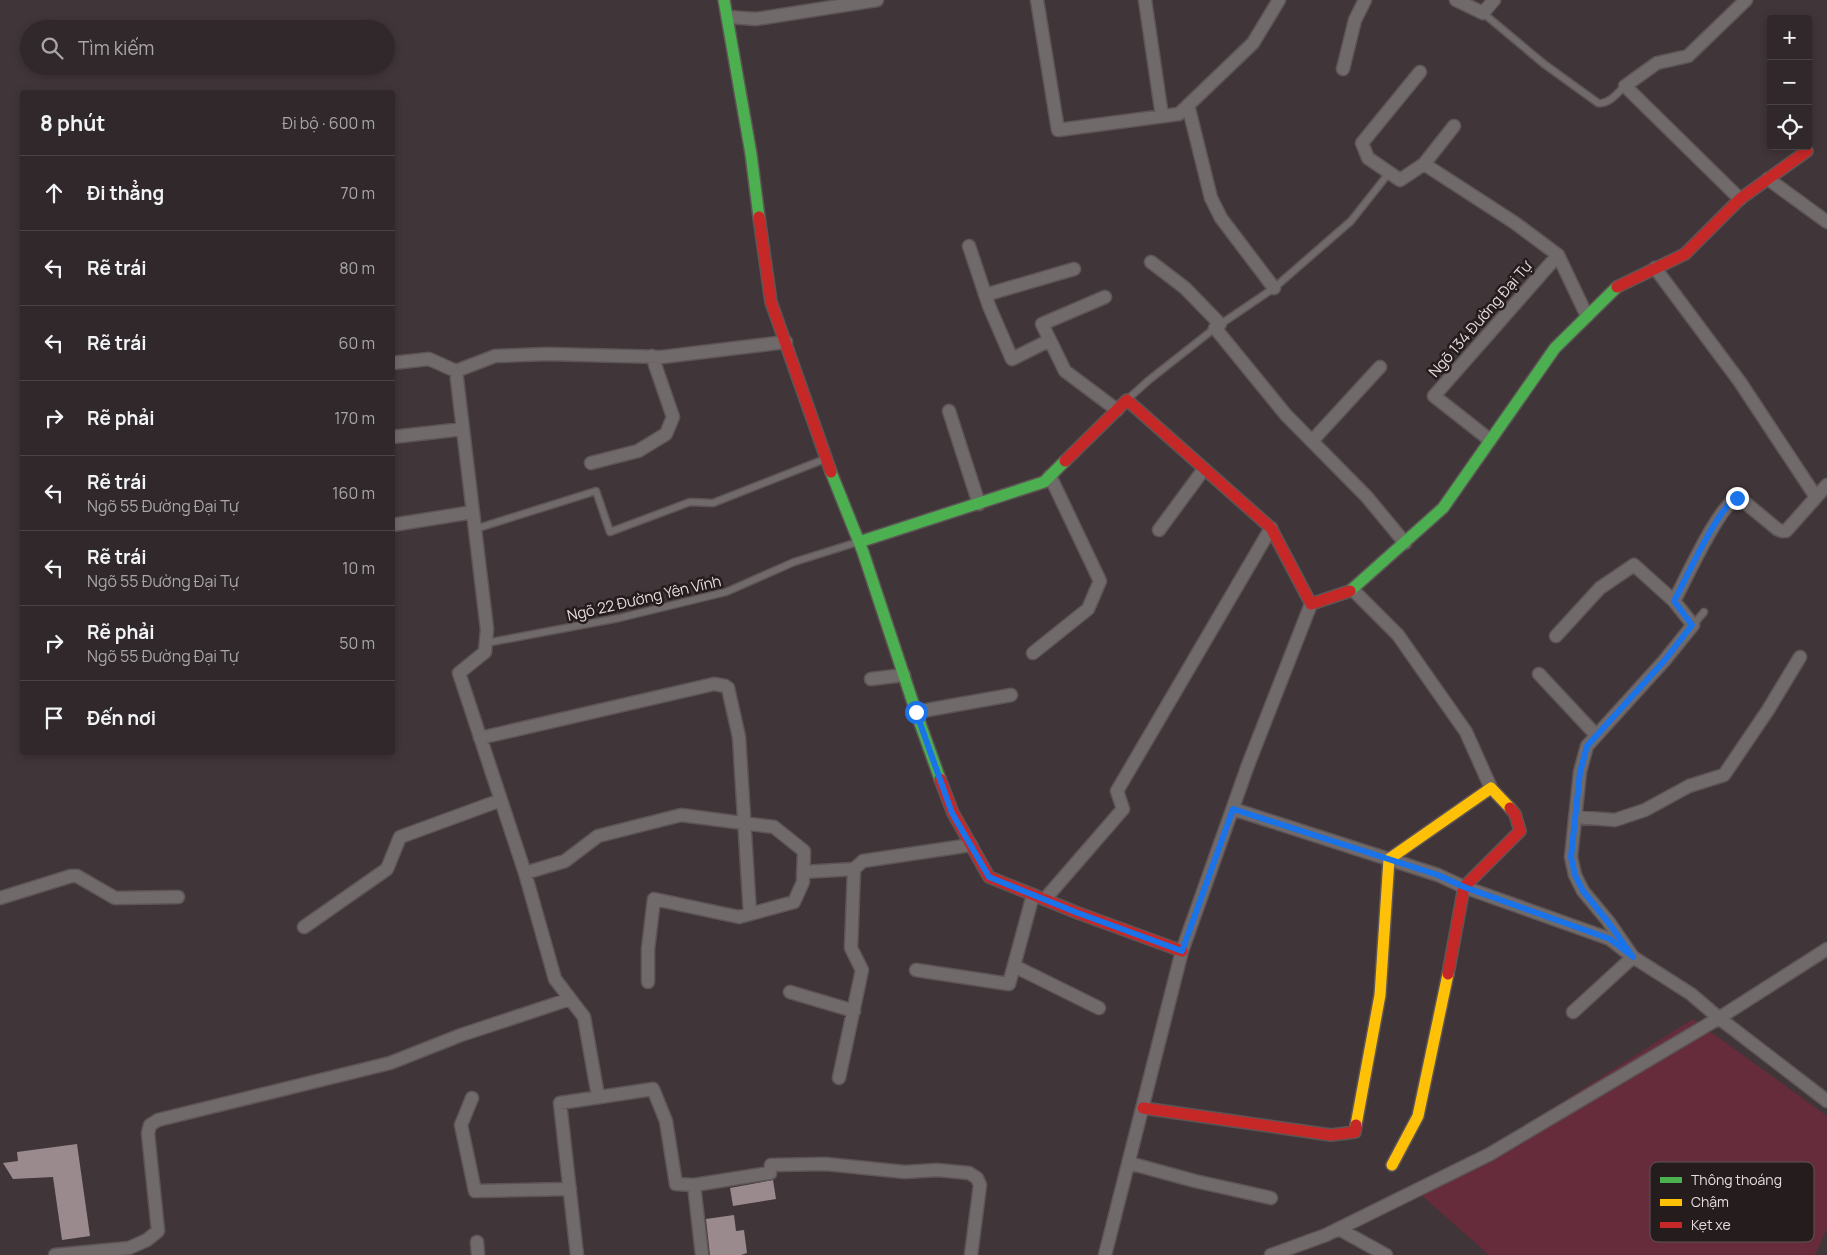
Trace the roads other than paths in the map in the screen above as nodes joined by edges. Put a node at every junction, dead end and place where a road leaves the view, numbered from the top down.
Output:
1 (724, 0) edge
2 (877, 0) edge
3 (1037, 0) edge
4 (1145, 0) edge
5 (1279, 0) edge
6 (1365, 0) edge
7 (1456, 0) edge
8 (1494, 0) edge
9 (1746, 0) edge
10 (1483, 13) junction
11 (728, 17) junction
12 (1343, 69) dead end
13 (1420, 72) dead end
14 (1626, 86) junction
15 (1188, 105) junction
16 (1162, 116) junction
17 (1454, 126) dead end
18 (1807, 151) dead end
19 (1424, 164) junction
20 (1390, 173) junction
21 (1768, 179) junction
22 (1740, 199) junction
23 (1827, 222) edge
24 (969, 246) dead end
25 (1558, 255) junction
26 (1152, 262) dead end
27 (1655, 268) junction
28 (1074, 269) dead end
29 (1274, 288) junction
30 (986, 295) junction
31 (1104, 297) dead end
32 (1587, 316) junction
33 (1218, 326) junction
34 (1050, 340) junction
35 (786, 342) junction
36 (652, 356) junction
37 (395, 363) edge
38 (1380, 367) dead end
39 (456, 371) junction
40 (1127, 400) junction
41 (1117, 410) junction
42 (949, 411) dead end
43 (463, 429) junction
44 (395, 437) edge
45 (1490, 440) junction
46 (1312, 441) junction
47 (826, 459) junction
48 (591, 463) dead end
49 (1204, 469) junction
50 (1050, 476) junction
51 (1827, 485) edge
52 (1816, 497) junction
53 (979, 504) junction
54 (473, 512) junction
55 (395, 525) edge
56 (1271, 528) junction
57 (475, 529) junction
58 (1159, 530) dead end
59 (859, 542) junction
60 (1405, 543) junction
61 (1353, 590) junction
62 (1674, 601) junction
63 (1311, 604) junction
64 (1704, 612) dead end
65 (1692, 625) junction
66 (1556, 636) dead end
67 (486, 644) junction
68 (1033, 653) dead end
69 (1800, 657) dead end
70 (1539, 674) dead end
71 (904, 675) junction
72 (871, 679) dead end
73 (1011, 696) dead end
74 (916, 712) junction
75 (1596, 735) junction
76 (480, 738) junction
77 (1491, 788) junction
78 (501, 800) junction
79 (1233, 809) junction
80 (1575, 817) junction
81 (745, 823) junction
82 (971, 845) junction
83 (1389, 859) junction
84 (854, 869) junction
85 (803, 872) junction
86 (525, 873) junction
87 (1464, 887) junction
88 (178, 897) dead end
89 (1039, 897) junction
90 (0, 898) edge
91 (750, 914) junction
92 (304, 927) dead end
93 (1827, 949) edge
94 (1182, 951) junction
95 (1633, 957) junction
96 (1014, 966) junction
97 (916, 970) dead end
98 (648, 982) dead end
99 (790, 992) dead end
100 (570, 999) junction
101 (1099, 1008) dead end
102 (854, 1011) junction
103 (1573, 1012) dead end
104 (1719, 1018) junction
105 (839, 1078) dead end
106 (598, 1096) junction
107 (472, 1098) dead end
108 (1827, 1101) edge
109 (1143, 1108) junction
110 (1129, 1163) junction
111 (1392, 1166) dead end
112 (694, 1185) junction
113 (570, 1189) junction
114 (1271, 1198) dead end
115 (1339, 1229) junction
116 (477, 1242) dead end
117 (54, 1255) edge
118 (478, 1255) edge
119 (577, 1255) edge
120 (702, 1255) edge
121 (971, 1255) edge
122 (1105, 1255) edge
123 (1270, 1255) edge
124 (1386, 1255) edge

1 - 11 street
2 - 11 street
3 - 16 street
4 - 16 street
5 - 15 street
6 - 12 street
7 - 10 street
8 - 10 street
9 - 14 street
10 - 14 lane
11 - 35 street
13 - 20 street
14 - 22 street
15 - 16 street
15 - 29 street
17 - 19 street
18 - 21 street
19 - 20 street
19 - 25 street
20 - 29 lane
21 - 22 street
21 - 23 street
22 - 27 street
24 - 30 street
25 - 32 street
25 - 45 street, Ngõ 134 Đường Đại Tự
26 - 33 street
27 - 32 street
27 - 52 street
28 - 30 street
29 - 33 lane
30 - 34 street
31 - 34 street
32 - 45 street
33 - 40 lane
33 - 46 street
34 - 41 street
35 - 36 street
35 - 47 street
36 - 39 street
36 - 48 street
37 - 39 street
38 - 46 street
39 - 43 street
40 - 41 street
40 - 49 street
41 - 50 street
42 - 53 street
43 - 44 street
43 - 54 street
45 - 60 street
46 - 60 street
47 - 57 lane
47 - 59 street
49 - 56 street
49 - 58 street
50 - 53 street
50 - 68 street
51 - 52 street
52 - 62 street
53 - 59 street
54 - 55 street
54 - 57 street
56 - 63 street
56 - 89 street
57 - 67 street
59 - 67 lane, Ngõ 22 Đường Yên Vĩnh
59 - 71 street
60 - 61 street
61 - 63 street
61 - 77 street
62 - 65 street
62 - 66 street
63 - 79 street
64 - 65 lane
65 - 75 street
67 - 76 street
69 - 80 street
70 - 75 street
71 - 72 street
71 - 74 street
73 - 74 street
74 - 82 street
75 - 80 street
76 - 78 street
76 - 81 street
77 - 83 street
77 - 87 street
78 - 86 street
78 - 92 street
79 - 83 street
79 - 94 street
80 - 95 street
81 - 85 street
81 - 86 street
81 - 91 street
82 - 84 street
82 - 89 street
83 - 87 street
83 - 109 street
84 - 85 street
84 - 102 street
85 - 91 street
86 - 100 street
87 - 95 street
87 - 111 street
88 - 90 street
89 - 94 street
89 - 96 street
91 - 98 street
93 - 104 street
94 - 109 street
95 - 103 street
95 - 104 street
96 - 97 street
96 - 101 street
99 - 102 street
100 - 106 street
100 - 117 street
102 - 105 street
104 - 108 street
104 - 115 street
106 - 112 street
106 - 113 street
107 - 113 street
109 - 110 street
110 - 114 street
110 - 122 street
112 - 120 street
112 - 121 street
113 - 119 street
115 - 123 street
115 - 124 street
116 - 118 street

